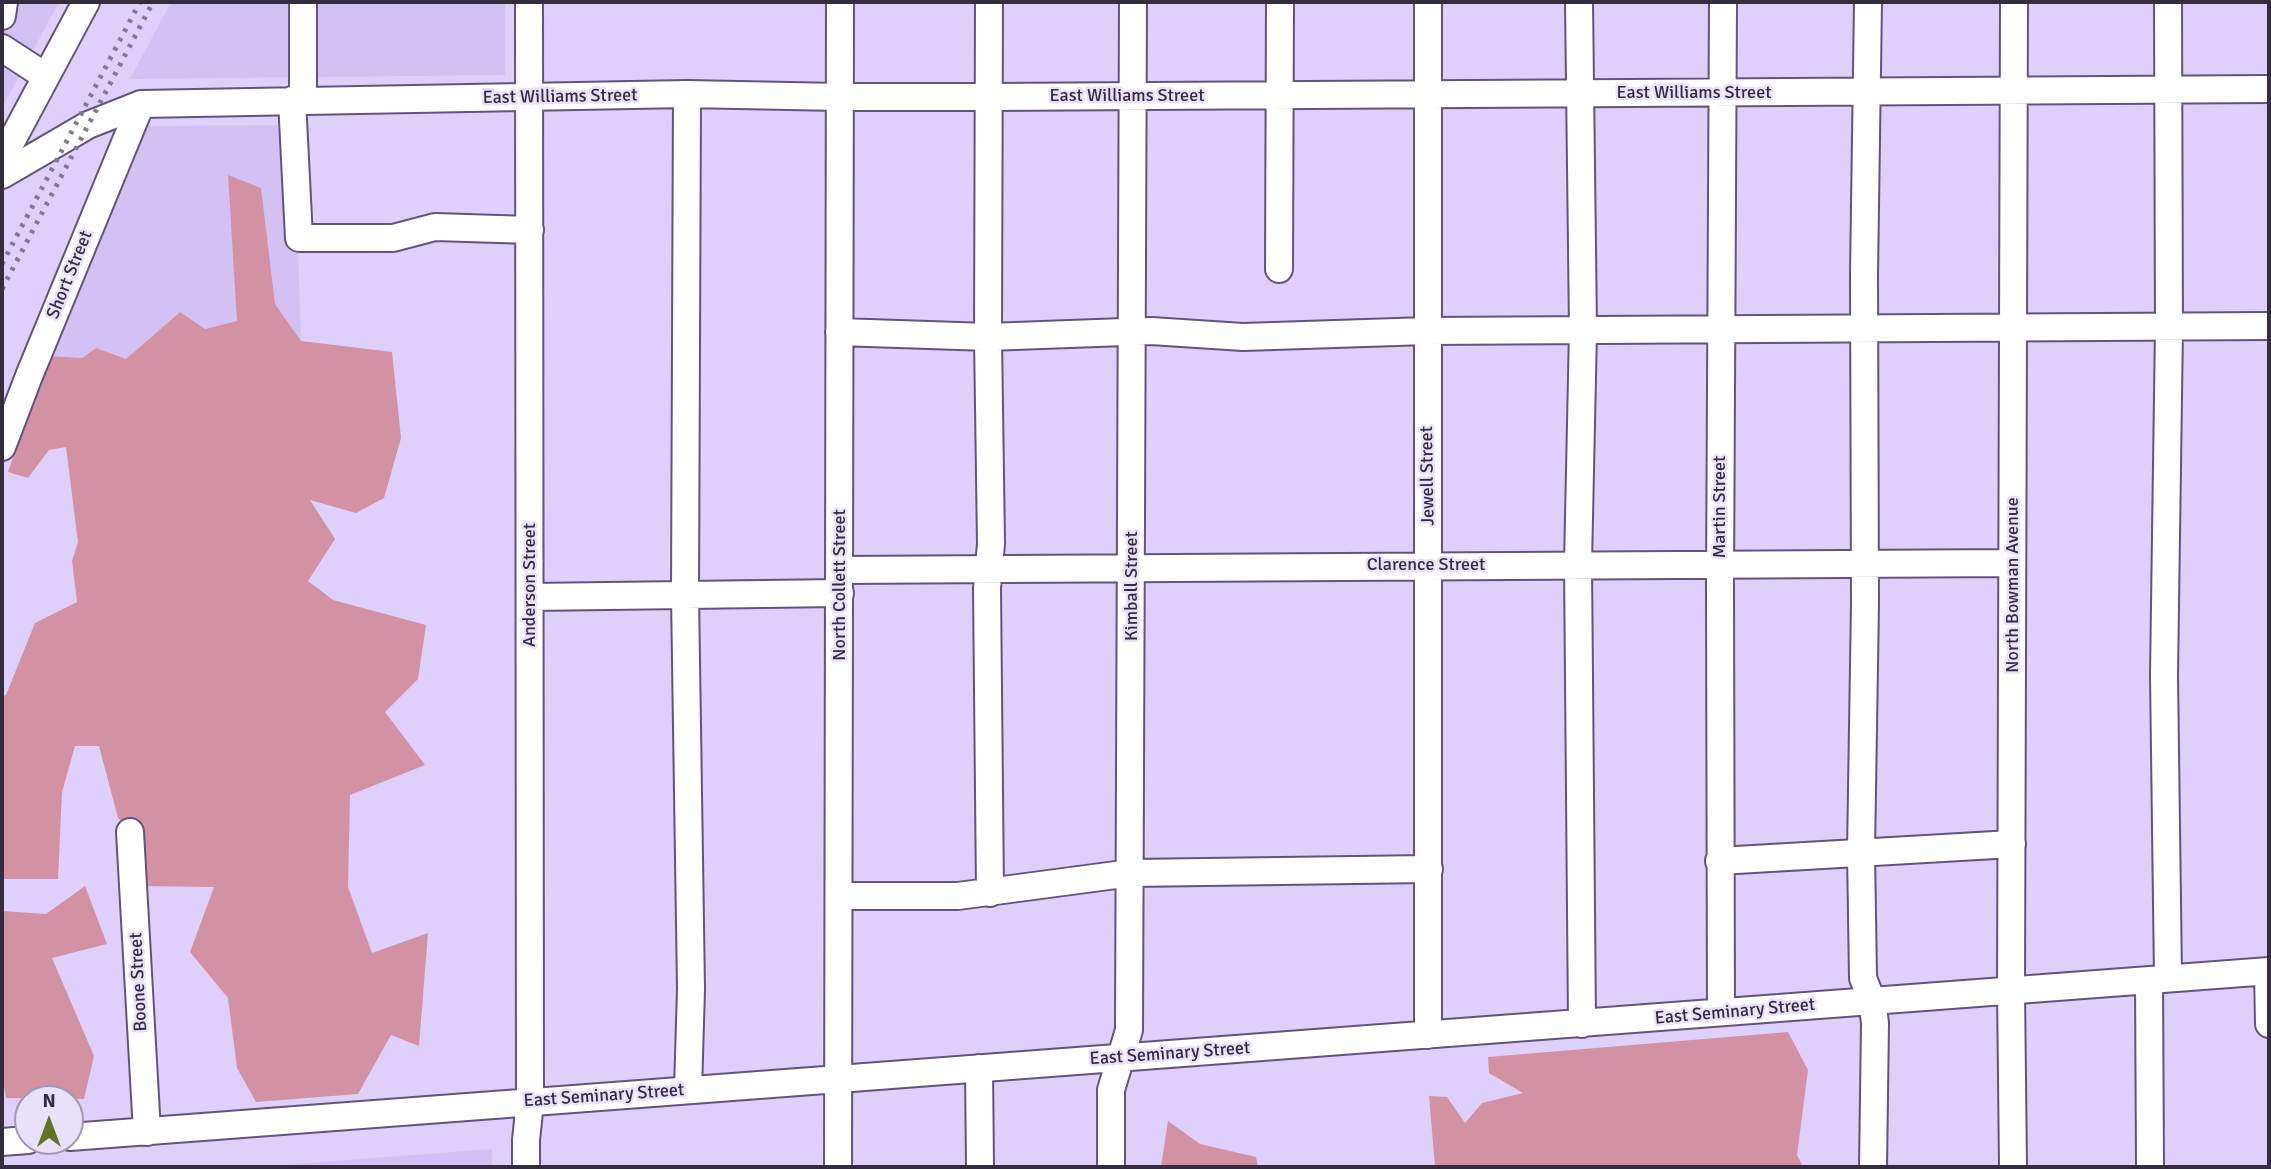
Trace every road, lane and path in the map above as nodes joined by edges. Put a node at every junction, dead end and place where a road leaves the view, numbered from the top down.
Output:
1 (5, 2) edge
2 (86, 2) edge
3 (303, 2) edge
4 (529, 2) edge
5 (839, 2) edge
6 (989, 2) edge
7 (1133, 2) edge
8 (1280, 2) edge
9 (1428, 2) edge
10 (1580, 2) edge
11 (1723, 2) edge
12 (1868, 2) edge
13 (2014, 2) edge
14 (2168, 2) edge
15 (2, 16) edge
16 (2, 48) edge
17 (45, 76) junction
18 (2269, 89) edge
19 (2169, 91) junction
20 (1867, 92) junction
21 (2014, 92) junction
22 (1429, 93) junction
23 (687, 94) junction
24 (1579, 94) junction
25 (1722, 94) junction
26 (1280, 95) junction
27 (1133, 96) junction
28 (839, 97) junction
29 (989, 97) junction
30 (530, 98) junction
31 (298, 100) junction
32 (141, 104) junction
33 (2, 159) edge
34 (2, 175) edge
35 (530, 230) junction
36 (1279, 268) dead end
37 (2269, 326) edge
38 (2169, 327) junction
39 (2014, 328) junction
40 (1864, 329) junction
41 (1720, 330) junction
42 (1426, 331) junction
43 (1583, 331) junction
44 (839, 332) junction
45 (1132, 332) junction
46 (988, 337) junction
47 (2, 447) edge
48 (1865, 563) junction
49 (2012, 563) junction
50 (1578, 564) junction
51 (1720, 564) junction
52 (1430, 565) junction
53 (1132, 568) junction
54 (987, 569) junction
55 (840, 581) junction
56 (685, 595) junction
57 (530, 597) junction
58 (130, 832) dead end
59 (2012, 844) junction
60 (1861, 852) junction
61 (1719, 861) junction
62 (1429, 869) junction
63 (1131, 873) junction
64 (990, 893) junction
65 (839, 896) junction
66 (2268, 971) edge
67 (2158, 979) junction
68 (2011, 990) junction
69 (1871, 1001) junction
70 (1721, 1012) junction
71 (1582, 1024) junction
72 (2269, 1024) edge
73 (1428, 1035) junction
74 (1121, 1058) junction
75 (978, 1068) junction
76 (838, 1079) junction
77 (688, 1090) junction
78 (530, 1102) junction
79 (148, 1132) junction
80 (84, 1136) edge
81 (526, 1167) edge
82 (838, 1167) edge
83 (980, 1167) edge
84 (1111, 1167) edge
85 (1873, 1167) edge
86 (2014, 1167) edge
87 (2150, 1167) edge

1 - 15 street
2 - 17 street
3 - 31 street
4 - 30 street, Anderson Street
5 - 28 street, North Collett Street
6 - 29 street
7 - 27 street, Kimball Street
8 - 26 street
9 - 22 street, Jewell Street
10 - 24 street
11 - 25 street, Martin Street
12 - 20 street
13 - 21 street, North Bowman Avenue
14 - 19 street
16 - 17 street
17 - 33 street
18 - 19 street, East Williams Street
19 - 21 street, East Williams Street
19 - 38 street
20 - 21 street, East Williams Street
20 - 25 street, East Williams Street
20 - 40 street
21 - 39 street, North Bowman Avenue
22 - 24 street, East Williams Street
22 - 26 street, East Williams Street
22 - 42 street, Jewell Street
23 - 28 street, East Williams Street
23 - 30 street, East Williams Street
23 - 56 street
24 - 25 street, East Williams Street
24 - 43 street
25 - 41 street, Martin Street
26 - 27 street, East Williams Street
26 - 36 street
27 - 29 street, East Williams Street
27 - 45 street, Kimball Street
28 - 29 street, East Williams Street
28 - 44 street, North Collett Street
29 - 46 street
30 - 31 street, East Williams Street
30 - 35 street, Anderson Street
31 - 32 street, East Williams Street
31 - 35 street
32 - 34 street, East Williams Street
32 - 47 street, Short Street
35 - 57 street, Anderson Street
37 - 38 street
38 - 39 street
38 - 67 street
39 - 40 street
39 - 49 street, North Bowman Avenue
40 - 41 street
40 - 48 street
41 - 43 street
41 - 51 street, Martin Street
42 - 43 street
42 - 45 street
42 - 52 street, Jewell Street
43 - 50 street
44 - 46 street
44 - 55 street, North Collett Street
45 - 46 street
45 - 53 street, Kimball Street
46 - 54 street
48 - 49 street, Clarence Street
48 - 51 street, Clarence Street
48 - 60 street
49 - 59 street, North Bowman Avenue
50 - 51 street, Clarence Street
50 - 52 street, Clarence Street
50 - 71 street
51 - 61 street, Martin Street
52 - 53 street, Clarence Street
52 - 62 street, Jewell Street
53 - 54 street, Clarence Street
53 - 63 street, Kimball Street
54 - 55 street, Clarence Street
54 - 64 street
55 - 56 street, Clarence Street
55 - 65 street, North Collett Street
56 - 57 street, Clarence Street
56 - 77 street
57 - 78 street, Anderson Street
58 - 79 street, Boone Street
59 - 60 street
59 - 68 street, North Bowman Avenue
60 - 61 street
60 - 69 street
61 - 70 street, Martin Street
62 - 63 street
62 - 73 street, Jewell Street
63 - 64 street
63 - 74 street, Kimball Street
64 - 65 street
65 - 76 street, North Collett Street
66 - 67 street, East Seminary Street
66 - 72 street
67 - 68 street, East Seminary Street
67 - 87 street
68 - 69 street, East Seminary Street
68 - 86 street, North Bowman Avenue
69 - 70 street, East Seminary Street
69 - 85 street
70 - 71 street, East Seminary Street
71 - 73 street, East Seminary Street
73 - 74 street, East Seminary Street
74 - 75 street, East Seminary Street
74 - 84 street, Kimball Street
75 - 76 street, East Seminary Street
75 - 83 street
76 - 77 street, East Seminary Street
76 - 82 street, North Collett Street
77 - 78 street, East Seminary Street
78 - 79 street, East Seminary Street
78 - 81 street, Anderson Street
79 - 80 street, East Seminary Street

